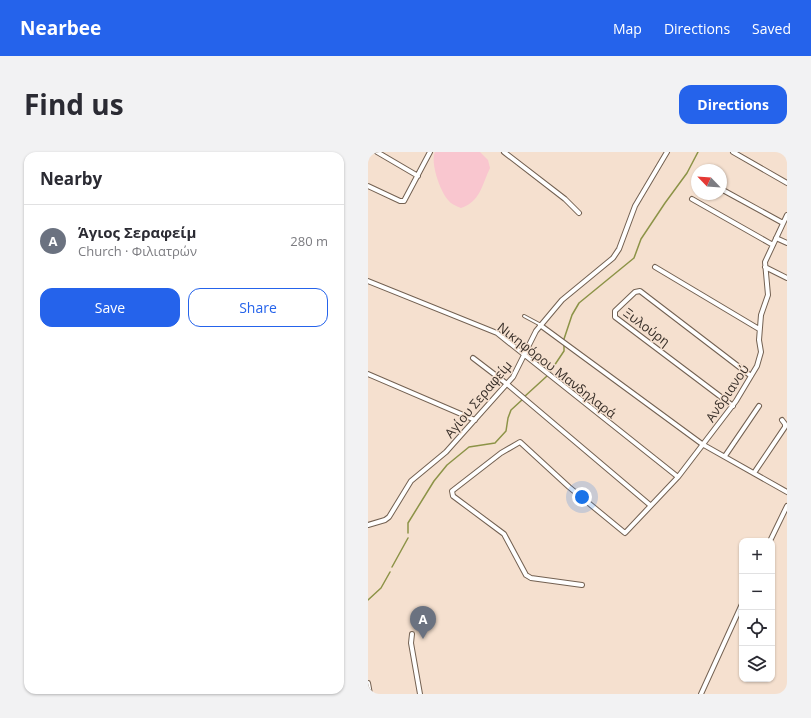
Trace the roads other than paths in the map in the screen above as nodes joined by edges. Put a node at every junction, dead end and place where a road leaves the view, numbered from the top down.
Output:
1 (377, 152) edge
2 (430, 152) edge
3 (504, 152) edge
4 (667, 152) edge
5 (733, 152) edge
6 (418, 176) junction
7 (787, 183) edge
8 (368, 186) edge
9 (727, 191) edge
10 (694, 200) edge
11 (579, 213) dead end
12 (787, 215) edge
13 (783, 223) junction
14 (776, 238) junction
15 (787, 243) edge
16 (772, 245) junction
17 (655, 267) dead end
18 (765, 267) junction
19 (787, 278) edge
20 (368, 281) edge
21 (524, 316) dead end
22 (540, 325) junction
23 (759, 329) junction
24 (525, 356) junction
25 (473, 358) dead end
26 (368, 374) edge
27 (751, 376) junction
28 (507, 384) junction
29 (733, 406) junction
30 (759, 406) dead end
31 (475, 420) junction
32 (782, 420) dead end
33 (702, 444) junction
34 (725, 456) junction
35 (754, 473) junction
36 (678, 477) junction
37 (787, 492) edge
38 (650, 505) junction
39 (787, 506) edge
40 (368, 525) edge
41 (771, 538) edge
42 (582, 585) dead end
43 (739, 610) edge
44 (412, 634) dead end
45 (368, 683) edge
46 (370, 694) edge
47 (420, 694) edge
48 (701, 694) edge

1 - 6 street
2 - 6 street
3 - 11 street
4 - 22 street, Αγίου Σεραφείμ
5 - 7 street
6 - 8 street
9 - 13 street
10 - 16 street
12 - 13 street, Ανδριανού
13 - 14 street, Ανδριανού
14 - 15 street
14 - 16 street, Ανδριανού
16 - 18 street, Ανδριανού
17 - 23 street
18 - 19 street
18 - 23 street, Ανδριανού
20 - 24 street, Νικηφόρου Μανδηλαρά
21 - 22 lane
22 - 24 street, Αγίου Σεραφείμ
22 - 33 street
23 - 27 street, Ανδριανού
24 - 28 street, Αγίου Σεραφείμ
24 - 36 street, Νικηφόρου Μανδηλαρά
25 - 28 street
26 - 31 street
27 - 29 street, Ανδριανού
27 - 29 street, Ξυλούρη
28 - 31 street, Αγίου Σεραφείμ
28 - 38 street
29 - 33 street, Ανδριανού
30 - 34 street
31 - 40 street, Αγίου Σεραφείμ
32 - 35 street
33 - 34 street
33 - 36 street, Ανδριανού
34 - 35 street
35 - 37 street
36 - 38 street, Ανδριανού
38 - 42 street, Ανδριανού
39 - 41 street
43 - 48 street
44 - 47 street
45 - 46 street

